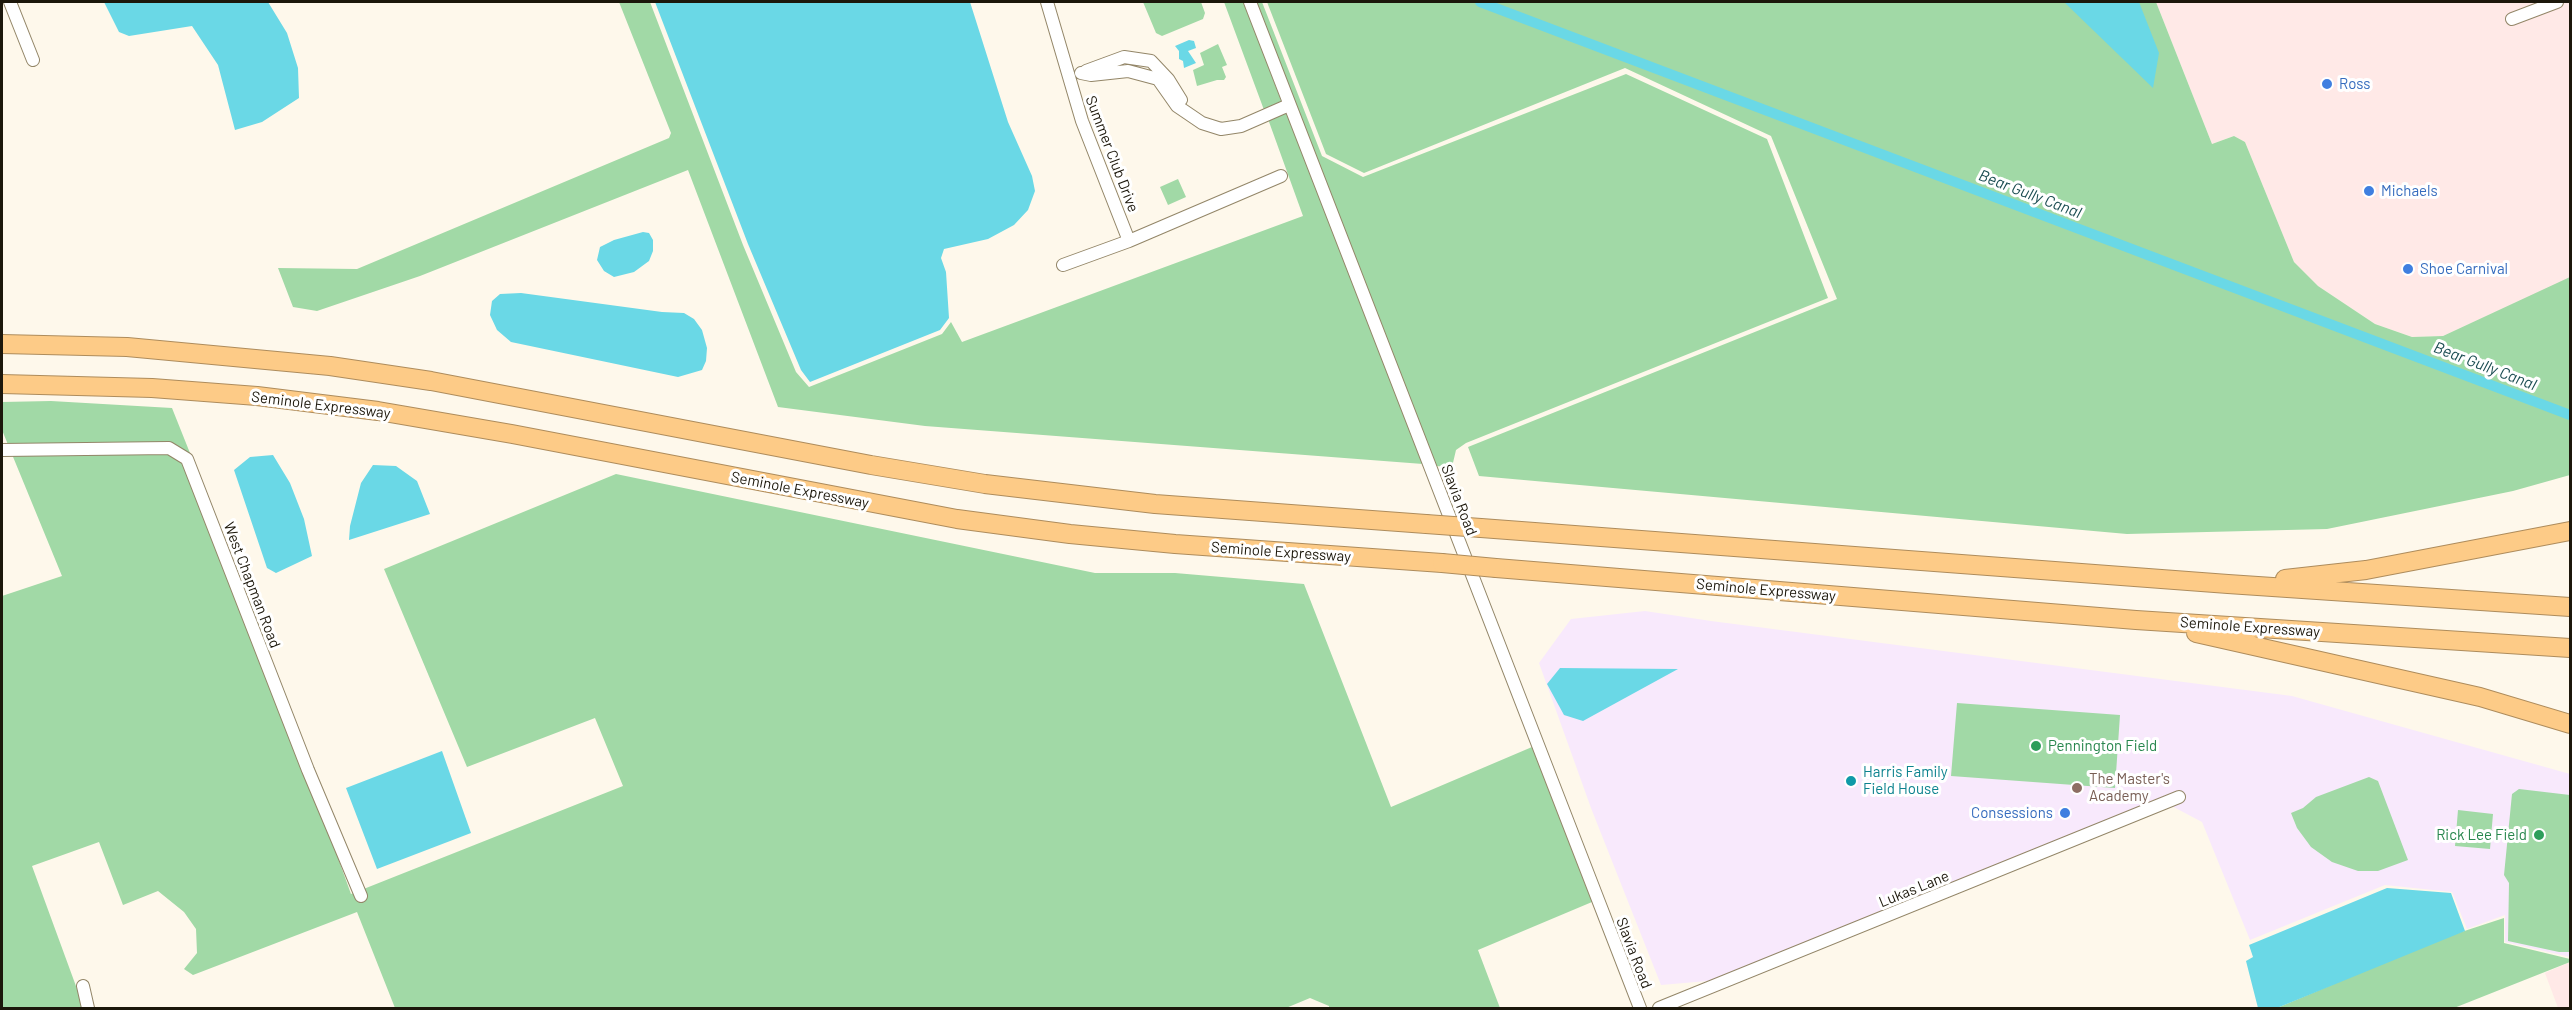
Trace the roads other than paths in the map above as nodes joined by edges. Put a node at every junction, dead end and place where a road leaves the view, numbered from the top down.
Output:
1 (10, 2) edge
2 (1047, 2) edge
3 (1250, 2) edge
4 (2557, 2) edge
5 (2512, 19) dead end
6 (33, 60) dead end
7 (1075, 75) junction
8 (1289, 105) junction
9 (1281, 176) dead end
10 (1129, 241) junction
11 (1063, 265) dead end
12 (2, 344) edge
13 (2, 384) edge
14 (2, 450) edge
15 (2571, 531) edge
16 (2228, 584) junction
17 (2571, 607) edge
18 (2136, 620) junction
19 (2571, 648) edge
20 (2571, 724) edge
21 (2179, 797) dead end
22 (361, 896) dead end
23 (83, 986) dead end
24 (88, 1008) edge
25 (1640, 1008) edge
26 (1659, 1008) edge

1 - 6 street
2 - 7 street, Summer Club Drive
3 - 8 street, Slavia Road
4 - 5 street
7 - 8 street, Summer Club Drive
7 - 10 street, Summer Club Drive
8 - 25 street, Slavia Road
9 - 10 street
10 - 11 street
12 - 16 highway, bridge
13 - 18 highway, Seminole Expressway, bridge
14 - 22 street, West Chapman Road
15 - 16 highway
16 - 17 highway
18 - 19 highway, Seminole Expressway
18 - 20 highway
21 - 26 street, Lukas Lane
23 - 24 street

